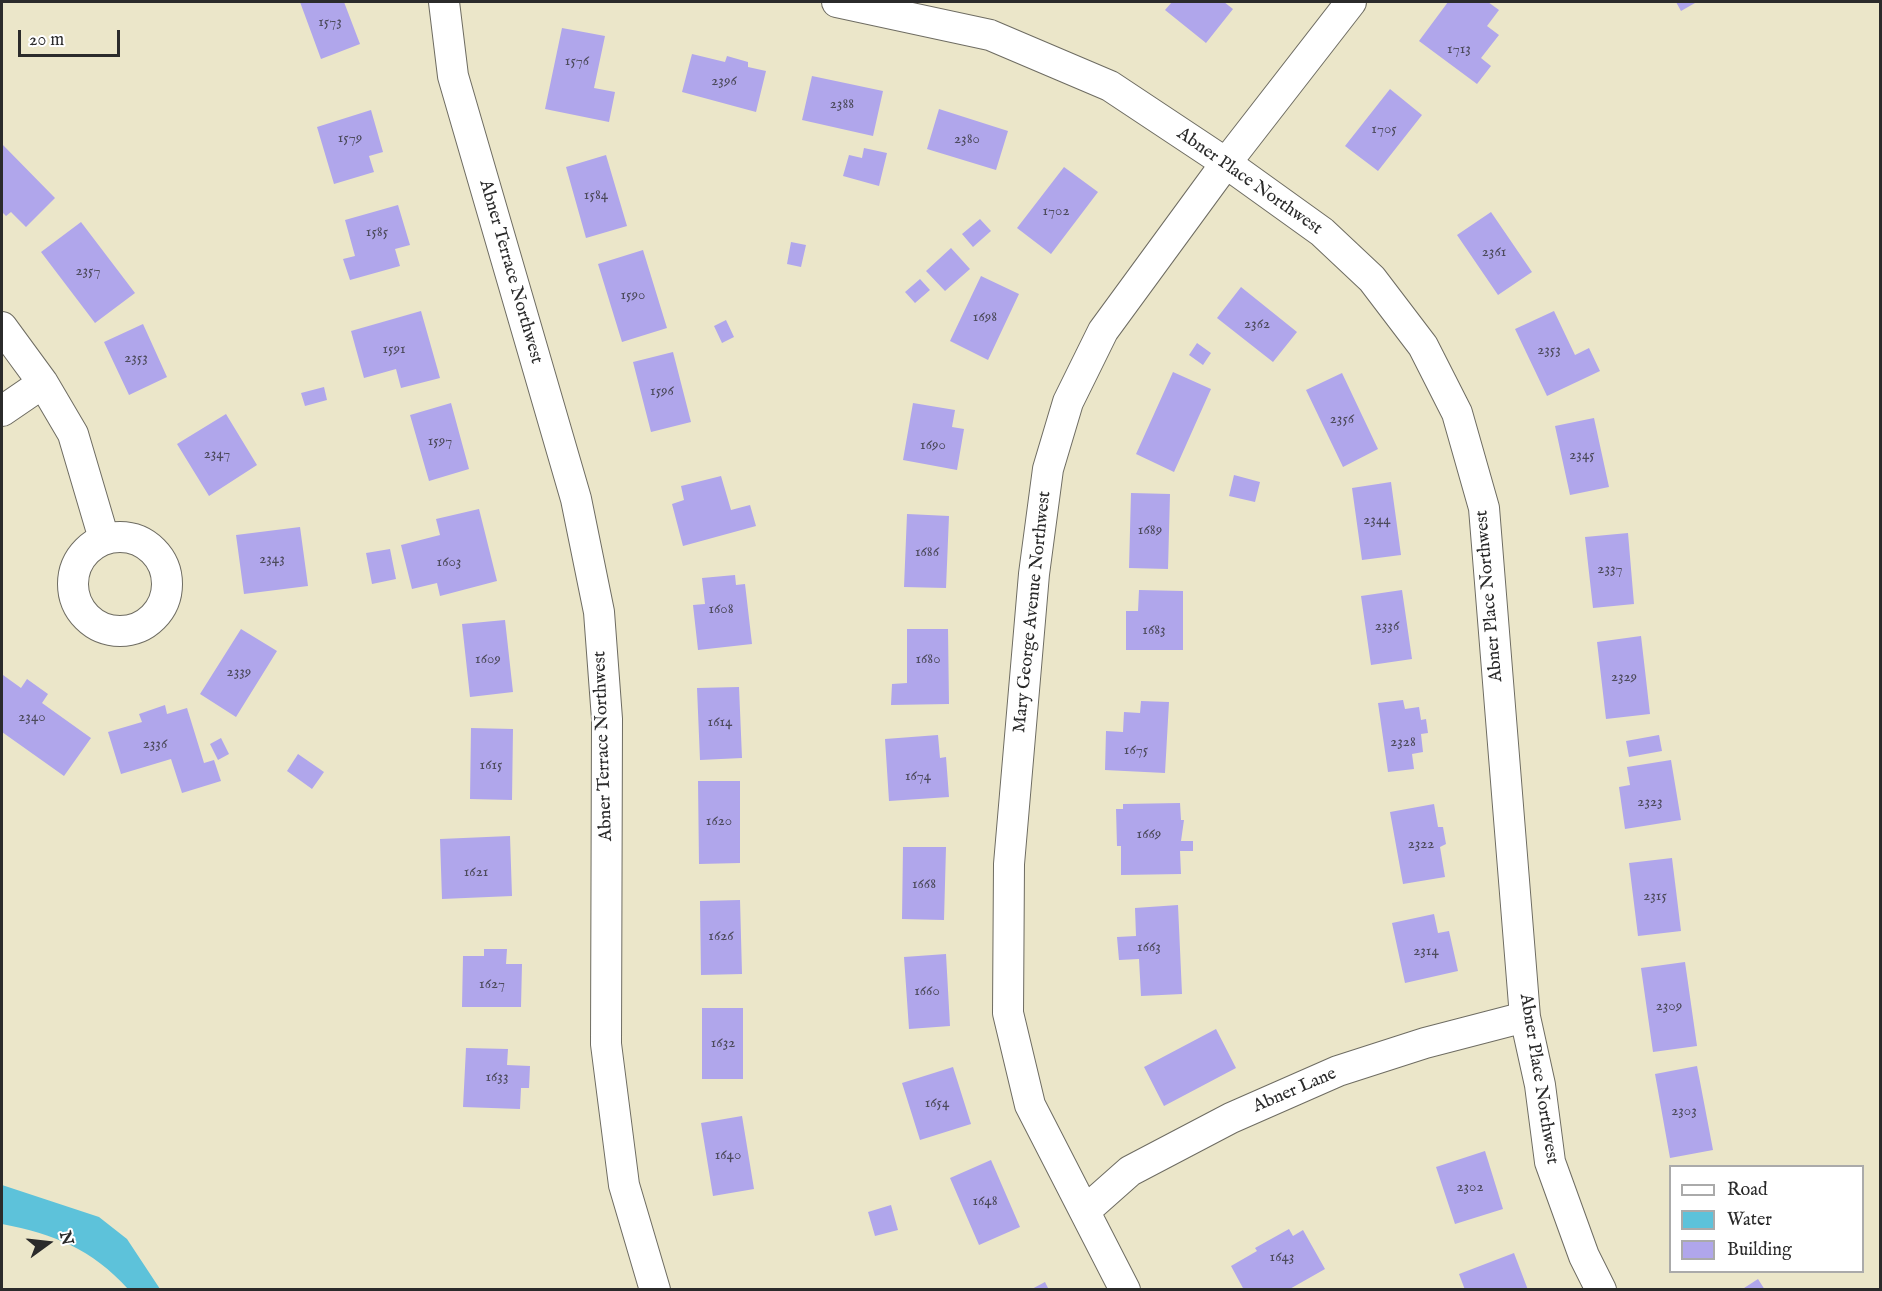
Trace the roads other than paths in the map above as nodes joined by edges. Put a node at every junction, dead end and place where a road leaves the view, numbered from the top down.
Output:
1 (444, 2) edge
2 (837, 2) edge
3 (1351, 2) edge
4 (1226, 162) junction
5 (2, 327) edge
6 (43, 383) junction
7 (2, 411) edge
8 (104, 539) dead end
9 (1525, 1017) junction
10 (1086, 1210) junction
11 (655, 1290) edge
12 (1125, 1290) edge
13 (1601, 1290) edge

1 - 11 street, Abner Terrace Northwest
2 - 4 street, Abner Place Northwest
3 - 4 street, Mary George Avenue Northwest
4 - 9 street, Abner Place Northwest
4 - 10 street, Mary George Avenue Northwest
5 - 6 street
6 - 7 street
6 - 8 street
9 - 10 street, Abner Lane
9 - 13 street, Abner Place Northwest
10 - 12 street, Mary George Avenue Northwest

